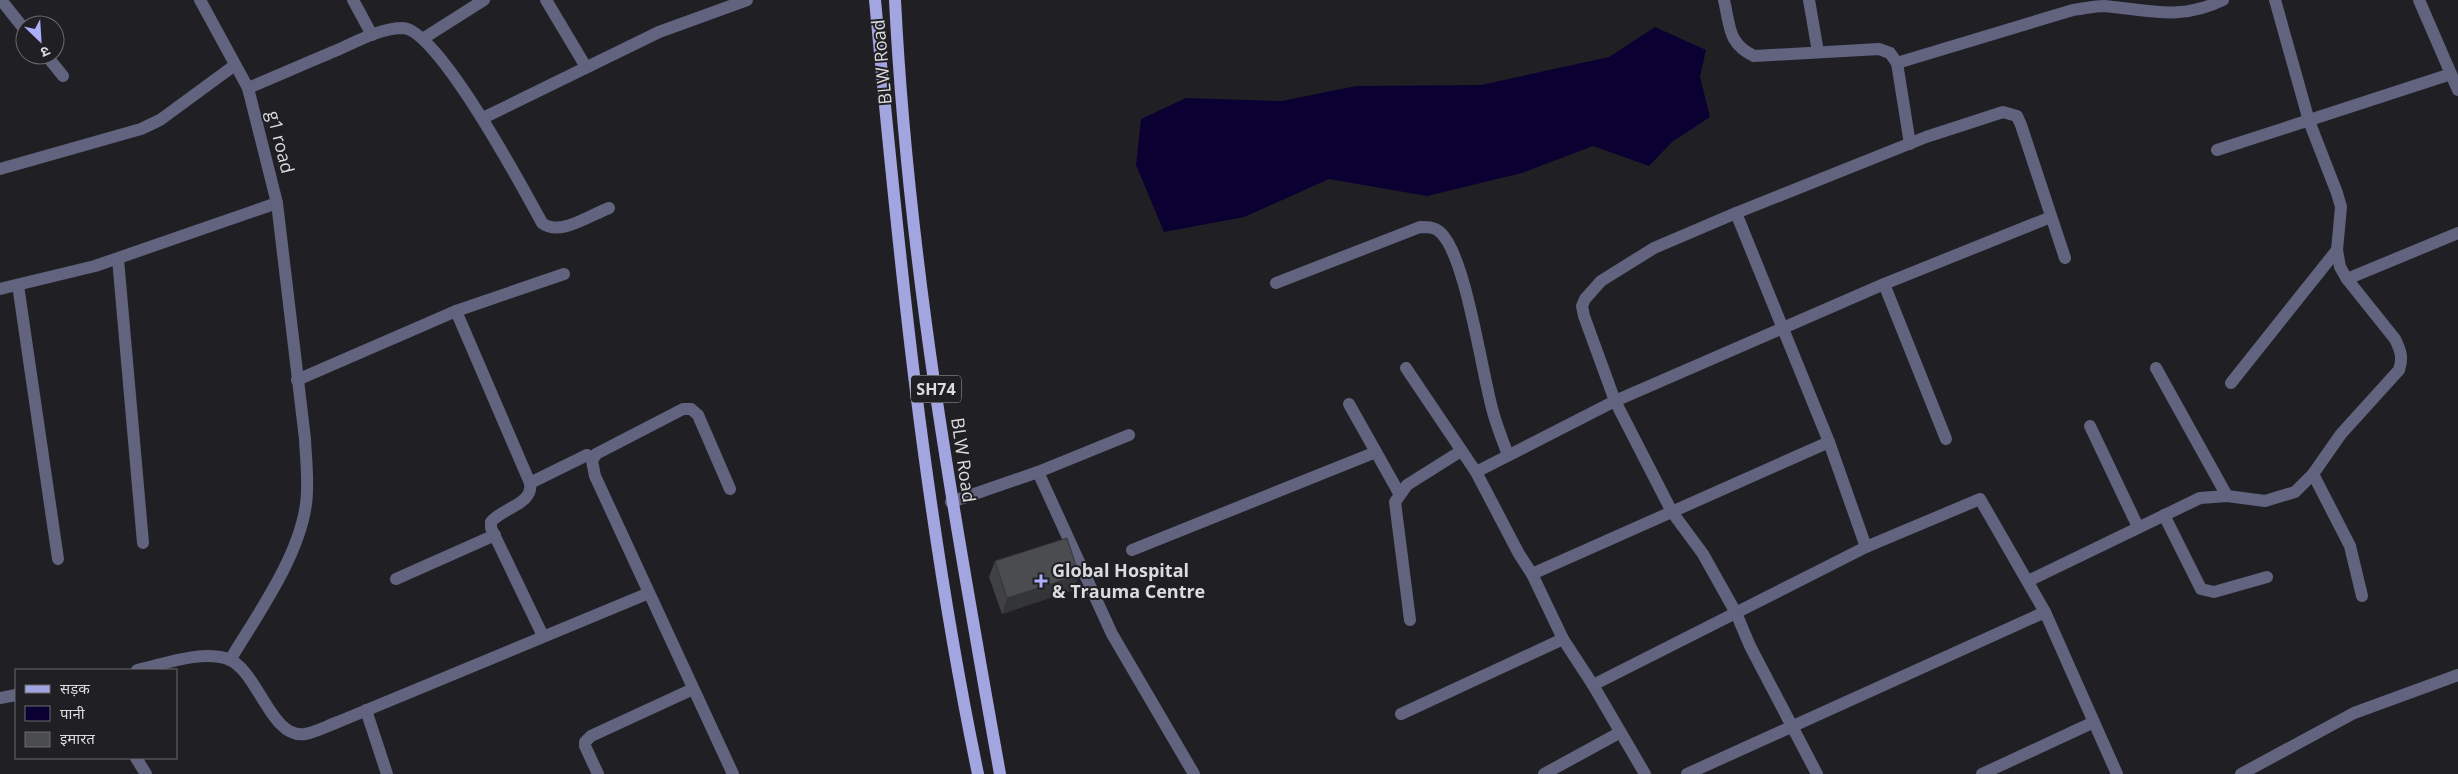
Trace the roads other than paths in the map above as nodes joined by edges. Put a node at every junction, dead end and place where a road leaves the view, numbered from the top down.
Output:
1 (1, 0) edge
2 (200, 0) edge
3 (353, 0) edge
4 (484, 0) edge
5 (546, 0) edge
6 (746, 0) edge
7 (875, 0) edge
8 (895, 0) edge
9 (1724, 0) edge
10 (1809, 0) edge
11 (2224, 0) edge
12 (2275, 0) edge
13 (2419, 0) edge
14 (15, 18) edge
15 (372, 35) junction
16 (424, 38) junction
17 (1818, 52) junction
18 (1896, 63) junction
19 (54, 65) edge
20 (234, 65) junction
21 (586, 67) junction
22 (2451, 74) junction
23 (63, 76) dead end
24 (248, 88) junction
25 (2458, 90) edge
26 (483, 118) junction
27 (2308, 121) junction
28 (1910, 144) junction
29 (2218, 150) dead end
30 (0, 169) edge
31 (277, 203) junction
32 (608, 208) dead end
33 (1736, 212) junction
34 (2051, 217) junction
35 (2458, 233) edge
36 (2337, 250) junction
37 (2065, 258) dead end
38 (118, 259) junction
39 (564, 274) dead end
40 (2347, 279) junction
41 (1276, 282) dead end
42 (1884, 284) junction
43 (18, 285) junction
44 (0, 289) edge
45 (456, 311) junction
46 (1783, 327) junction
47 (1406, 368) dead end
48 (2156, 368) dead end
49 (297, 380) junction
50 (2230, 383) dead end
51 (1615, 401) junction
52 (1349, 404) dead end
53 (2090, 426) dead end
54 (1129, 435) dead end
55 (1946, 439) dead end
56 (1829, 442) junction
57 (1461, 451) junction
58 (1376, 452) junction
59 (1508, 455) junction
60 (587, 456) dead end
61 (1038, 472) junction
62 (1476, 472) junction
63 (2313, 474) junction
64 (530, 483) junction
65 (730, 489) dead end
66 (1399, 493) junction
67 (2228, 496) junction
68 (951, 502) junction
69 (1672, 512) junction
70 (2164, 515) junction
71 (2138, 527) junction
72 (495, 535) junction
73 (144, 543) dead end
74 (1866, 547) junction
75 (1132, 550) dead end
76 (58, 559) dead end
77 (1532, 574) junction
78 (2267, 577) dead end
79 (396, 579) dead end
80 (2028, 581) junction
81 (649, 593) junction
82 (2362, 596) dead end
83 (2045, 612) junction
84 (1736, 613) junction
85 (1410, 620) dead end
86 (543, 636) junction
87 (1563, 639) junction
88 (230, 660) junction
89 (141, 669) edge
90 (2458, 675) edge
91 (1593, 685) junction
92 (693, 689) junction
93 (15, 695) edge
94 (0, 698) edge
95 (366, 710) junction
96 (1401, 714) dead end
97 (2094, 722) junction
98 (1791, 726) junction
99 (1619, 733) junction
100 (137, 759) edge
101 (146, 774) edge
102 (387, 774) edge
103 (598, 774) edge
104 (731, 774) edge
105 (978, 774) edge
106 (1000, 774) edge
107 (1194, 774) edge
108 (1544, 774) edge
109 (1645, 774) edge
110 (1687, 774) edge
111 (1817, 774) edge
112 (1982, 774) edge
113 (2117, 774) edge
114 (2241, 774) edge

1 - 14 street
2 - 20 street, g1 road
3 - 15 street
4 - 16 street
5 - 21 street
6 - 21 street
7 - 105 main road, SH74
8 - 68 main road, BLW Road / SH74
9 - 17 street
10 - 17 street
11 - 18 street
12 - 27 street
13 - 22 street
15 - 16 street
15 - 24 street
16 - 26 street
17 - 18 street
18 - 28 street
19 - 23 street
20 - 24 street, g1 road
20 - 30 street
21 - 26 street
22 - 25 street
22 - 27 street
24 - 31 street, g1 road
26 - 32 street
27 - 29 street
27 - 36 street
28 - 33 street
28 - 34 street
31 - 38 street
31 - 49 street, g1 road
33 - 46 street
33 - 51 street
34 - 37 street
34 - 42 street
35 - 40 street
36 - 40 street
36 - 50 street
38 - 43 street
38 - 73 street
39 - 45 street
40 - 63 street
41 - 59 street
42 - 46 street
42 - 55 street
43 - 44 street
43 - 76 street
45 - 49 street
45 - 64 street
46 - 51 street
46 - 56 street
47 - 57 street
48 - 67 street
49 - 88 street, g1 road
51 - 59 street
51 - 69 street
52 - 58 street
53 - 71 street
54 - 61 street
56 - 69 street
56 - 74 street
57 - 62 street
57 - 66 street
58 - 66 street
58 - 75 street
59 - 62 street
60 - 64 street
61 - 68 street
61 - 107 street
62 - 77 street
63 - 67 street
63 - 82 street
64 - 72 street
65 - 81 street
66 - 85 street
67 - 70 street
68 - 106 main road, BLW Road / SH74
69 - 77 street
69 - 84 street
70 - 71 street
70 - 78 street
71 - 80 street
72 - 79 street
72 - 86 street
74 - 80 street
74 - 84 street
77 - 87 street
80 - 83 street
81 - 86 street
81 - 92 street
83 - 97 street
83 - 98 street
84 - 91 street
84 - 98 street
86 - 95 street
87 - 91 street
87 - 96 street
88 - 89 street
88 - 95 street
90 - 114 street
91 - 99 street
92 - 103 street
92 - 104 street
93 - 94 street
95 - 102 street
97 - 112 street
97 - 113 street
98 - 110 street
98 - 111 street
99 - 108 street
99 - 109 street
100 - 101 street

